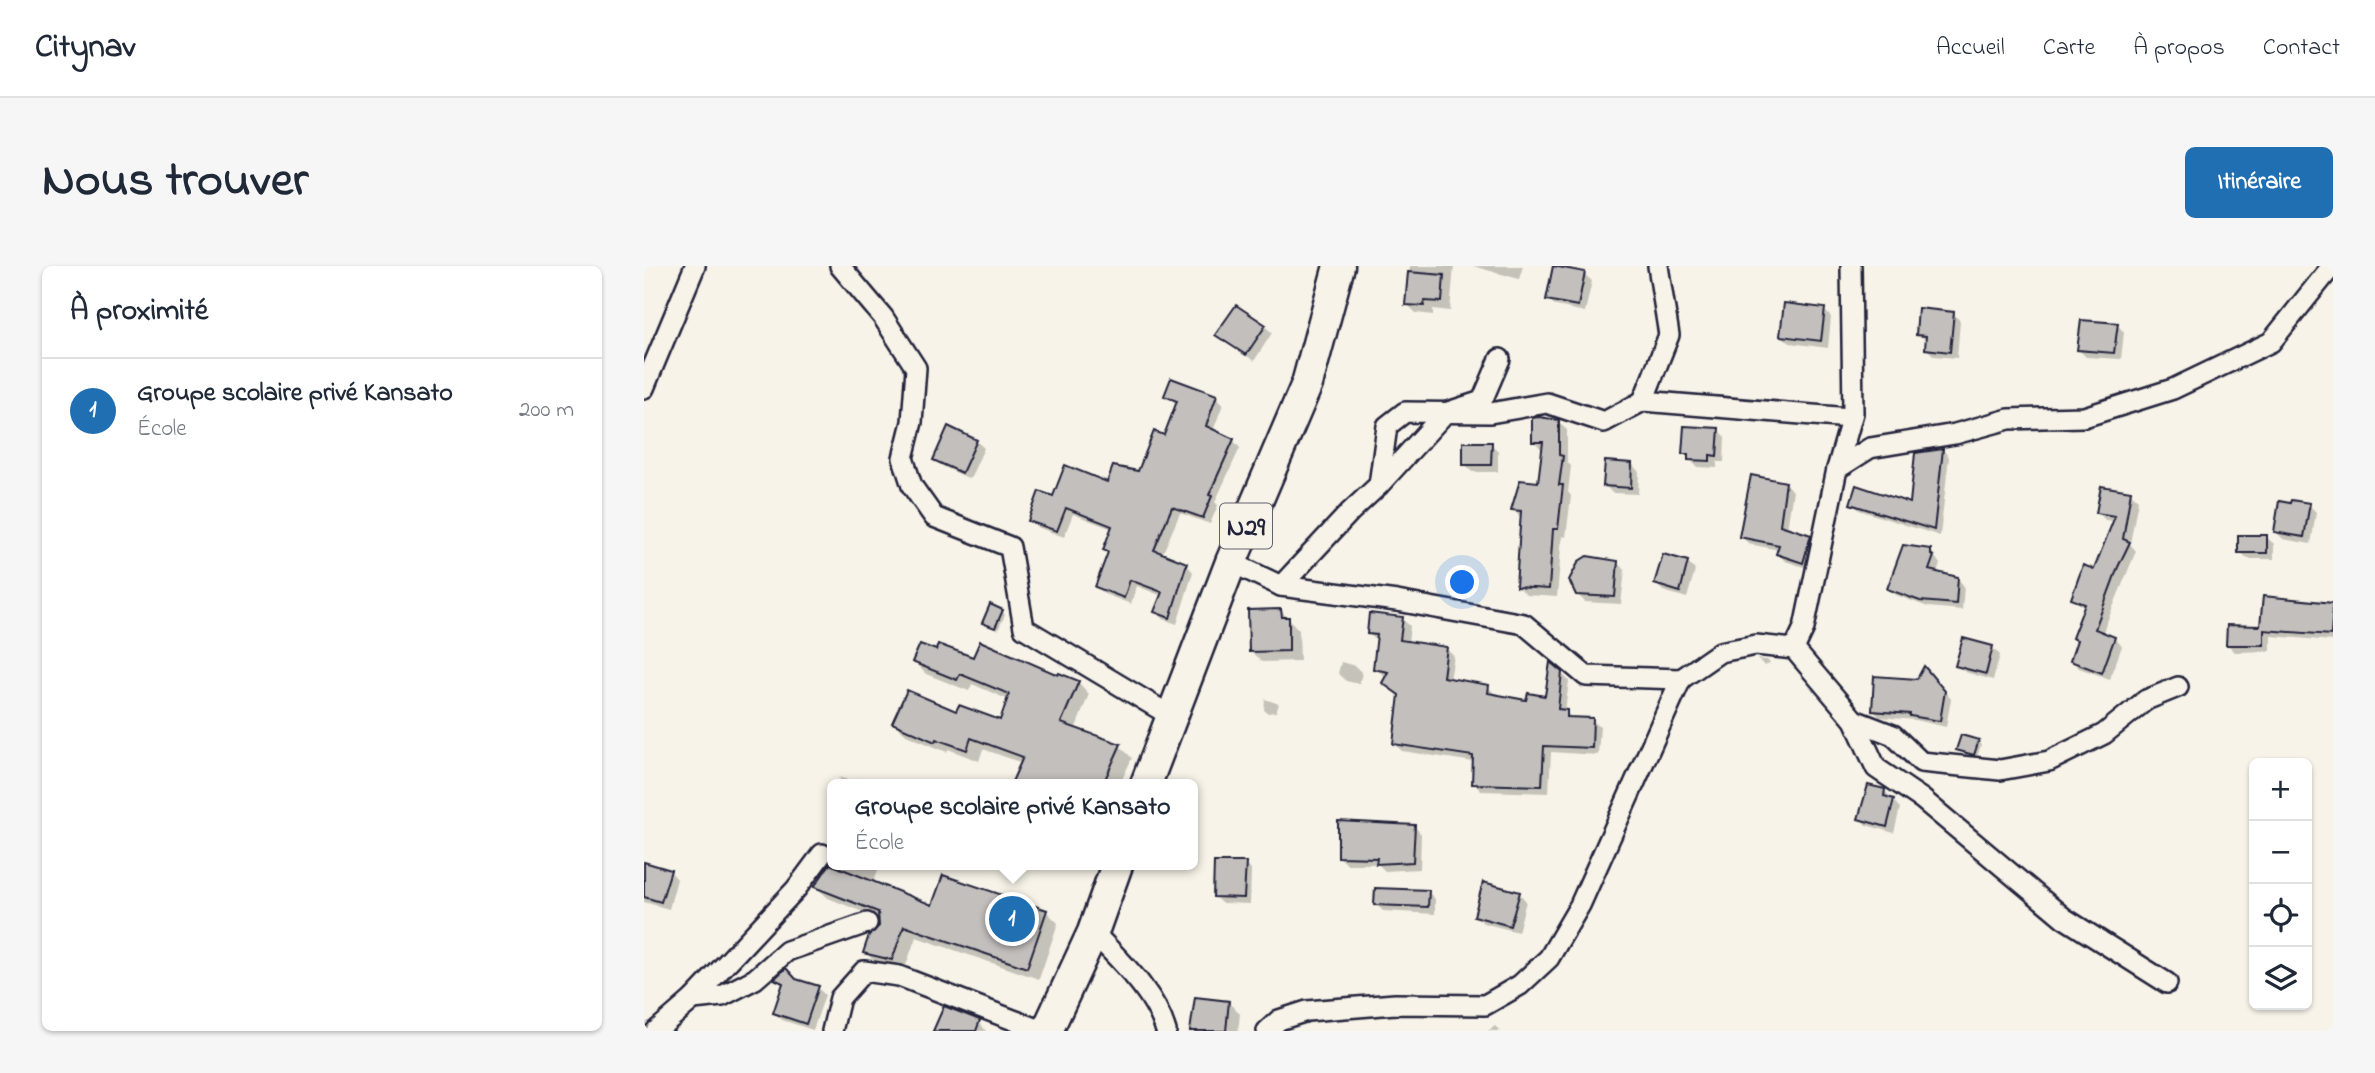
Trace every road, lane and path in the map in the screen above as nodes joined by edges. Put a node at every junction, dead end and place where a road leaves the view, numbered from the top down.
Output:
1 (695, 266) edge
2 (840, 266) edge
3 (1339, 266) edge
4 (1658, 266) edge
5 (1851, 266) edge
6 (2332, 266) edge
7 (1500, 359) dead end
8 (644, 388) edge
9 (1643, 401) junction
10 (1445, 414) junction
11 (1850, 418) junction
12 (1836, 469) junction
13 (1379, 485) junction
14 (1231, 562) junction
15 (1281, 586) junction
16 (1794, 649) junction
17 (1681, 680) junction
18 (2178, 687) dead end
19 (1171, 716) junction
20 (1854, 720) junction
21 (1148, 779) edge
22 (822, 855) dead end
23 (1115, 870) edge
24 (867, 923) dead end
25 (1093, 932) junction
26 (2168, 983) dead end
27 (693, 999) junction
28 (656, 1031) edge
29 (832, 1031) edge
30 (1044, 1031) edge
31 (1166, 1031) edge
32 (1267, 1031) edge

1 - 8 street
2 - 19 street
3 - 14 main road, N29
4 - 9 street
5 - 11 street
6 - 12 street
7 - 10 street
9 - 10 street
9 - 11 street
10 - 13 street
10 - 13 street
11 - 12 street
12 - 16 street
13 - 15 street
14 - 15 street
14 - 19 main road, N29
15 - 17 street
16 - 17 street
16 - 20 street
17 - 32 street
18 - 20 street
19 - 21 main road, N29
20 - 26 street
22 - 27 street
23 - 25 main road
24 - 27 street
25 - 30 main road
25 - 31 street
27 - 28 street
29 - 30 street

